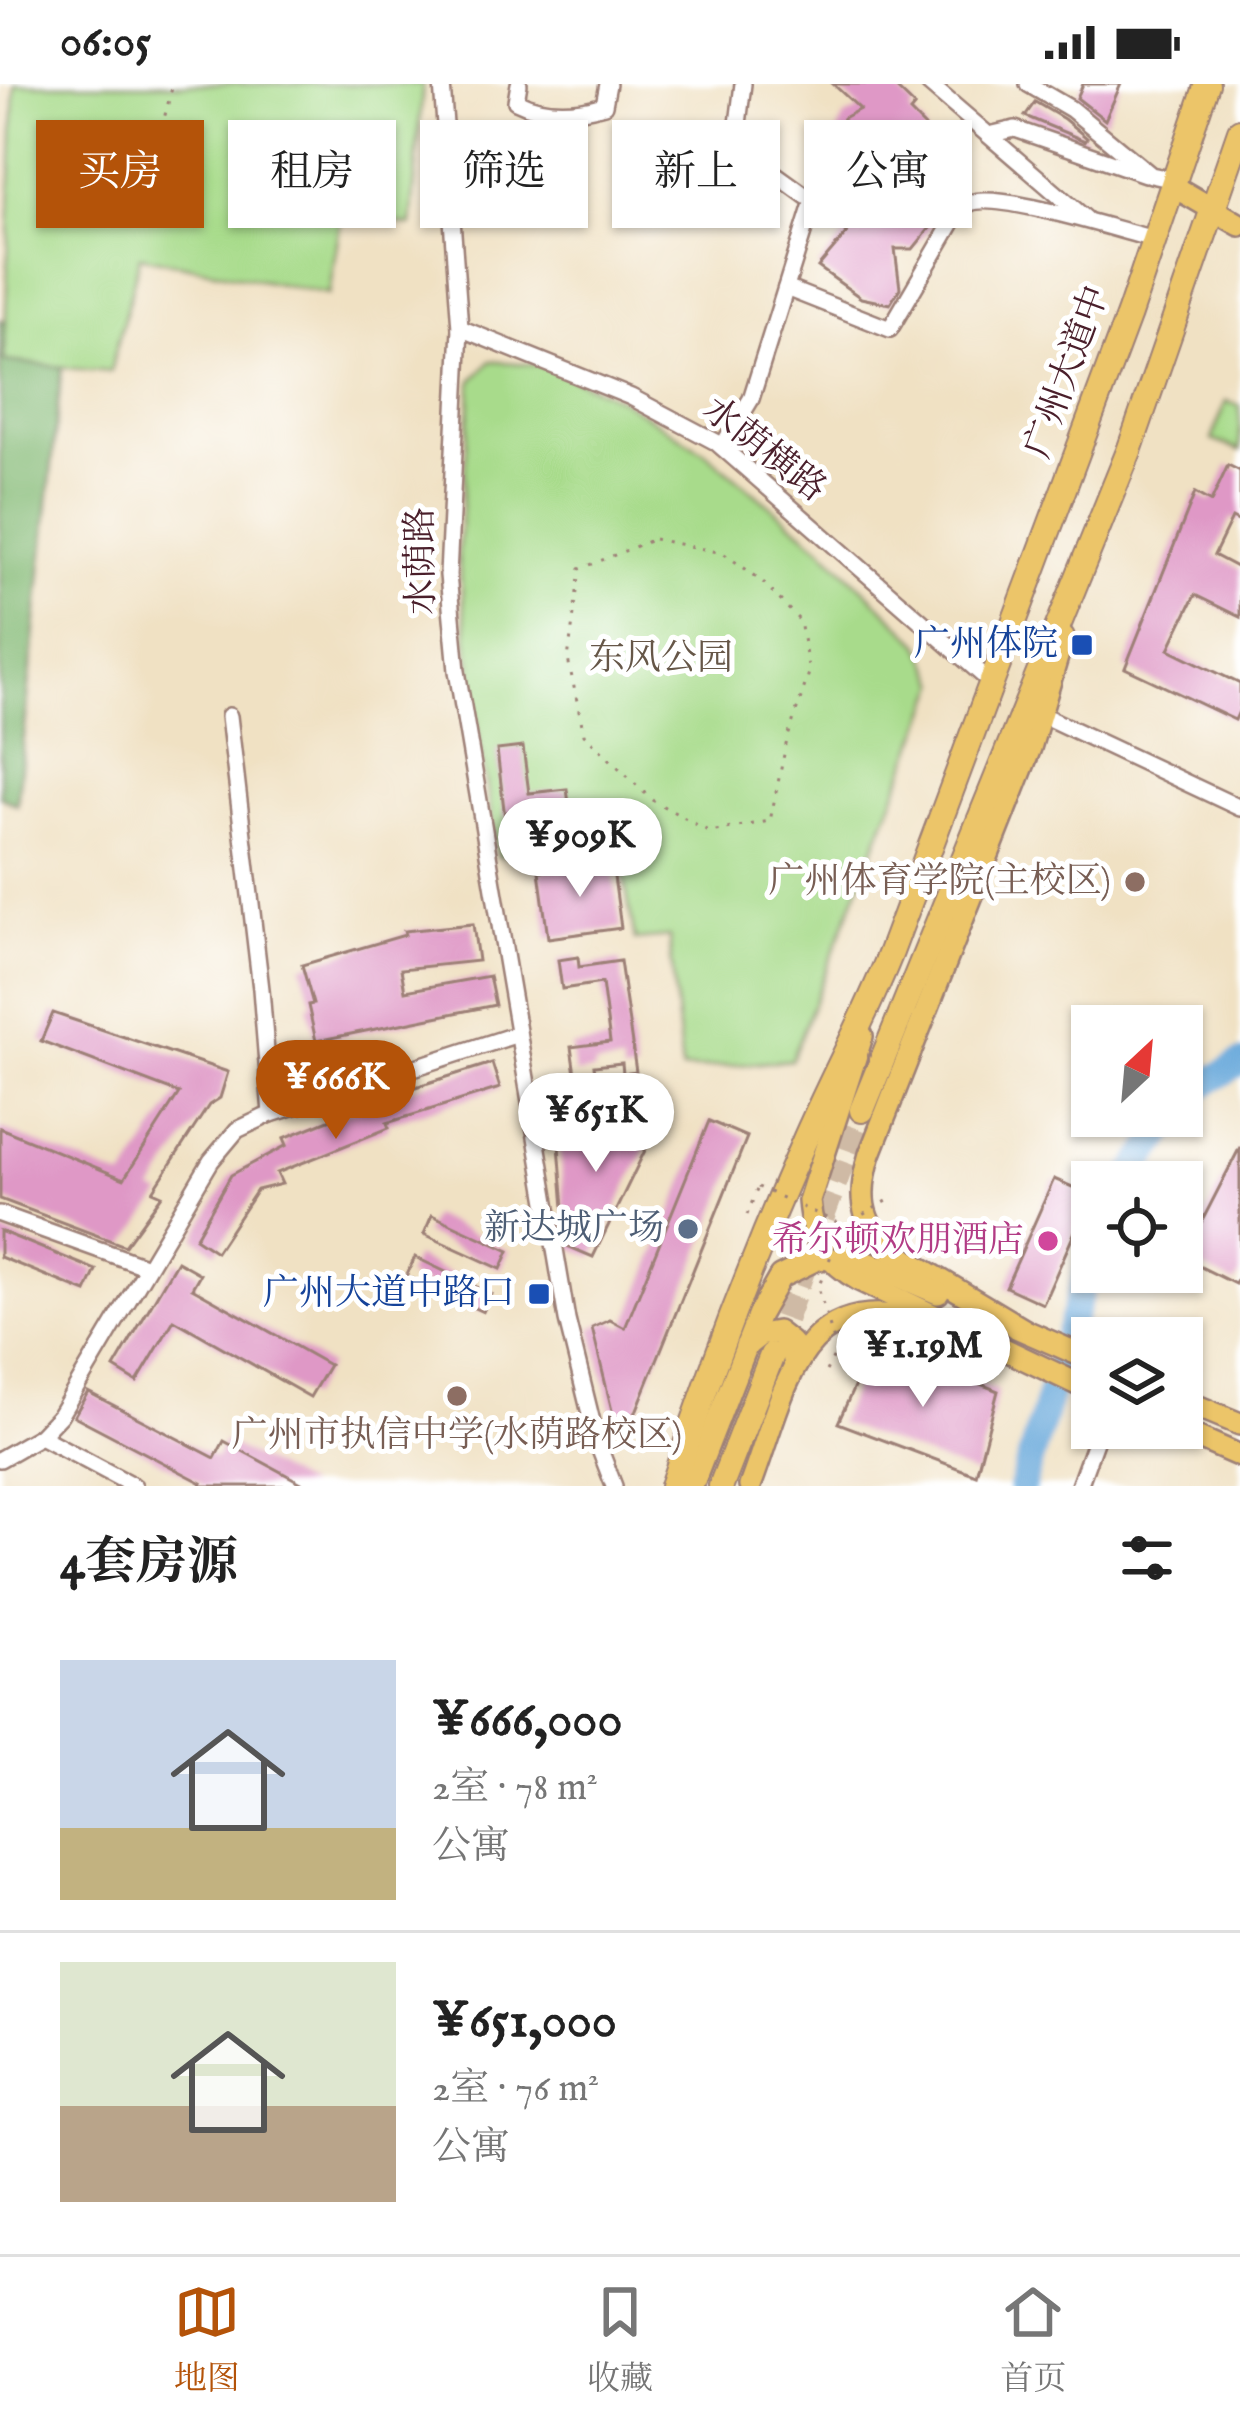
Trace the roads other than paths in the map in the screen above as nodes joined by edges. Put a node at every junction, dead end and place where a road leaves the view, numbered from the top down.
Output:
1 (519, 84) edge
2 (608, 84) edge
3 (743, 84) edge
4 (929, 84) edge
5 (1028, 84) edge
6 (1207, 84) edge
7 (442, 88) edge
8 (989, 135) junction
9 (1189, 137) junction
10 (1236, 142) edge
11 (1166, 180) junction
12 (1223, 206) edge
13 (1093, 224) junction
14 (1240, 225) edge
15 (1156, 232) junction
16 (1202, 242) junction
17 (786, 289) junction
18 (460, 328) junction
19 (722, 447) junction
20 (1076, 585) junction
21 (992, 683) junction
22 (1042, 715) junction
23 (229, 716) dead end
24 (1240, 808) edge
25 (870, 1007) junction
26 (518, 1034) junction
27 (271, 1114) junction
28 (861, 1115) junction
29 (0, 1214) edge
30 (834, 1258) junction
31 (147, 1267) junction
32 (1024, 1330) junction
33 (746, 1346) junction
34 (1071, 1351) edge
35 (772, 1355) tunnel mouth
36 (1012, 1356) junction
37 (796, 1366) junction
38 (1071, 1382) edge
39 (1203, 1409) edge
40 (1240, 1424) edge
41 (40, 1436) junction
42 (1203, 1440) edge
43 (1092, 1449) edge
44 (1240, 1456) edge
45 (0, 1459) edge
46 (134, 1486) edge
47 (614, 1486) edge
48 (672, 1486) edge
49 (692, 1486) edge
50 (721, 1486) edge
51 (750, 1486) edge
52 (1079, 1486) edge

1 - 2 street
3 - 17 street
4 - 8 street
5 - 11 street
6 - 9 highway, 广州大道中
7 - 18 street, 水荫路
8 - 11 street
8 - 13 street
9 - 10 highway
9 - 11 highway, 广州大道中
10 - 12 highway
11 - 12 main road
11 - 15 highway, 广州大道中
12 - 14 main road
12 - 16 highway
13 - 15 street
13 - 17 street
15 - 16 highway
15 - 21 highway, 广州大道中
16 - 20 highway
17 - 19 street
18 - 19 street, 水荫横路
18 - 26 street, 水荫路
19 - 21 street, 水荫横路
20 - 22 main road
20 - 28 highway
21 - 25 highway, 广州大道中
22 - 24 street
22 - 28 main road
23 - 27 street
25 - 28 main road
25 - 48 highway, 广州大道中
26 - 27 street
26 - 47 street, 水荫路
27 - 31 street
28 - 30 main road
28 - 32 main road
29 - 31 street
30 - 32 main road
30 - 33 main road
30 - 36 main road
31 - 41 street
32 - 34 main road
33 - 37 main road
33 - 49 main road
35 - 50 highway
36 - 37 main road
36 - 38 main road
37 - 51 main road
39 - 40 main road
41 - 45 street
41 - 46 street
42 - 44 main road
43 - 52 street

